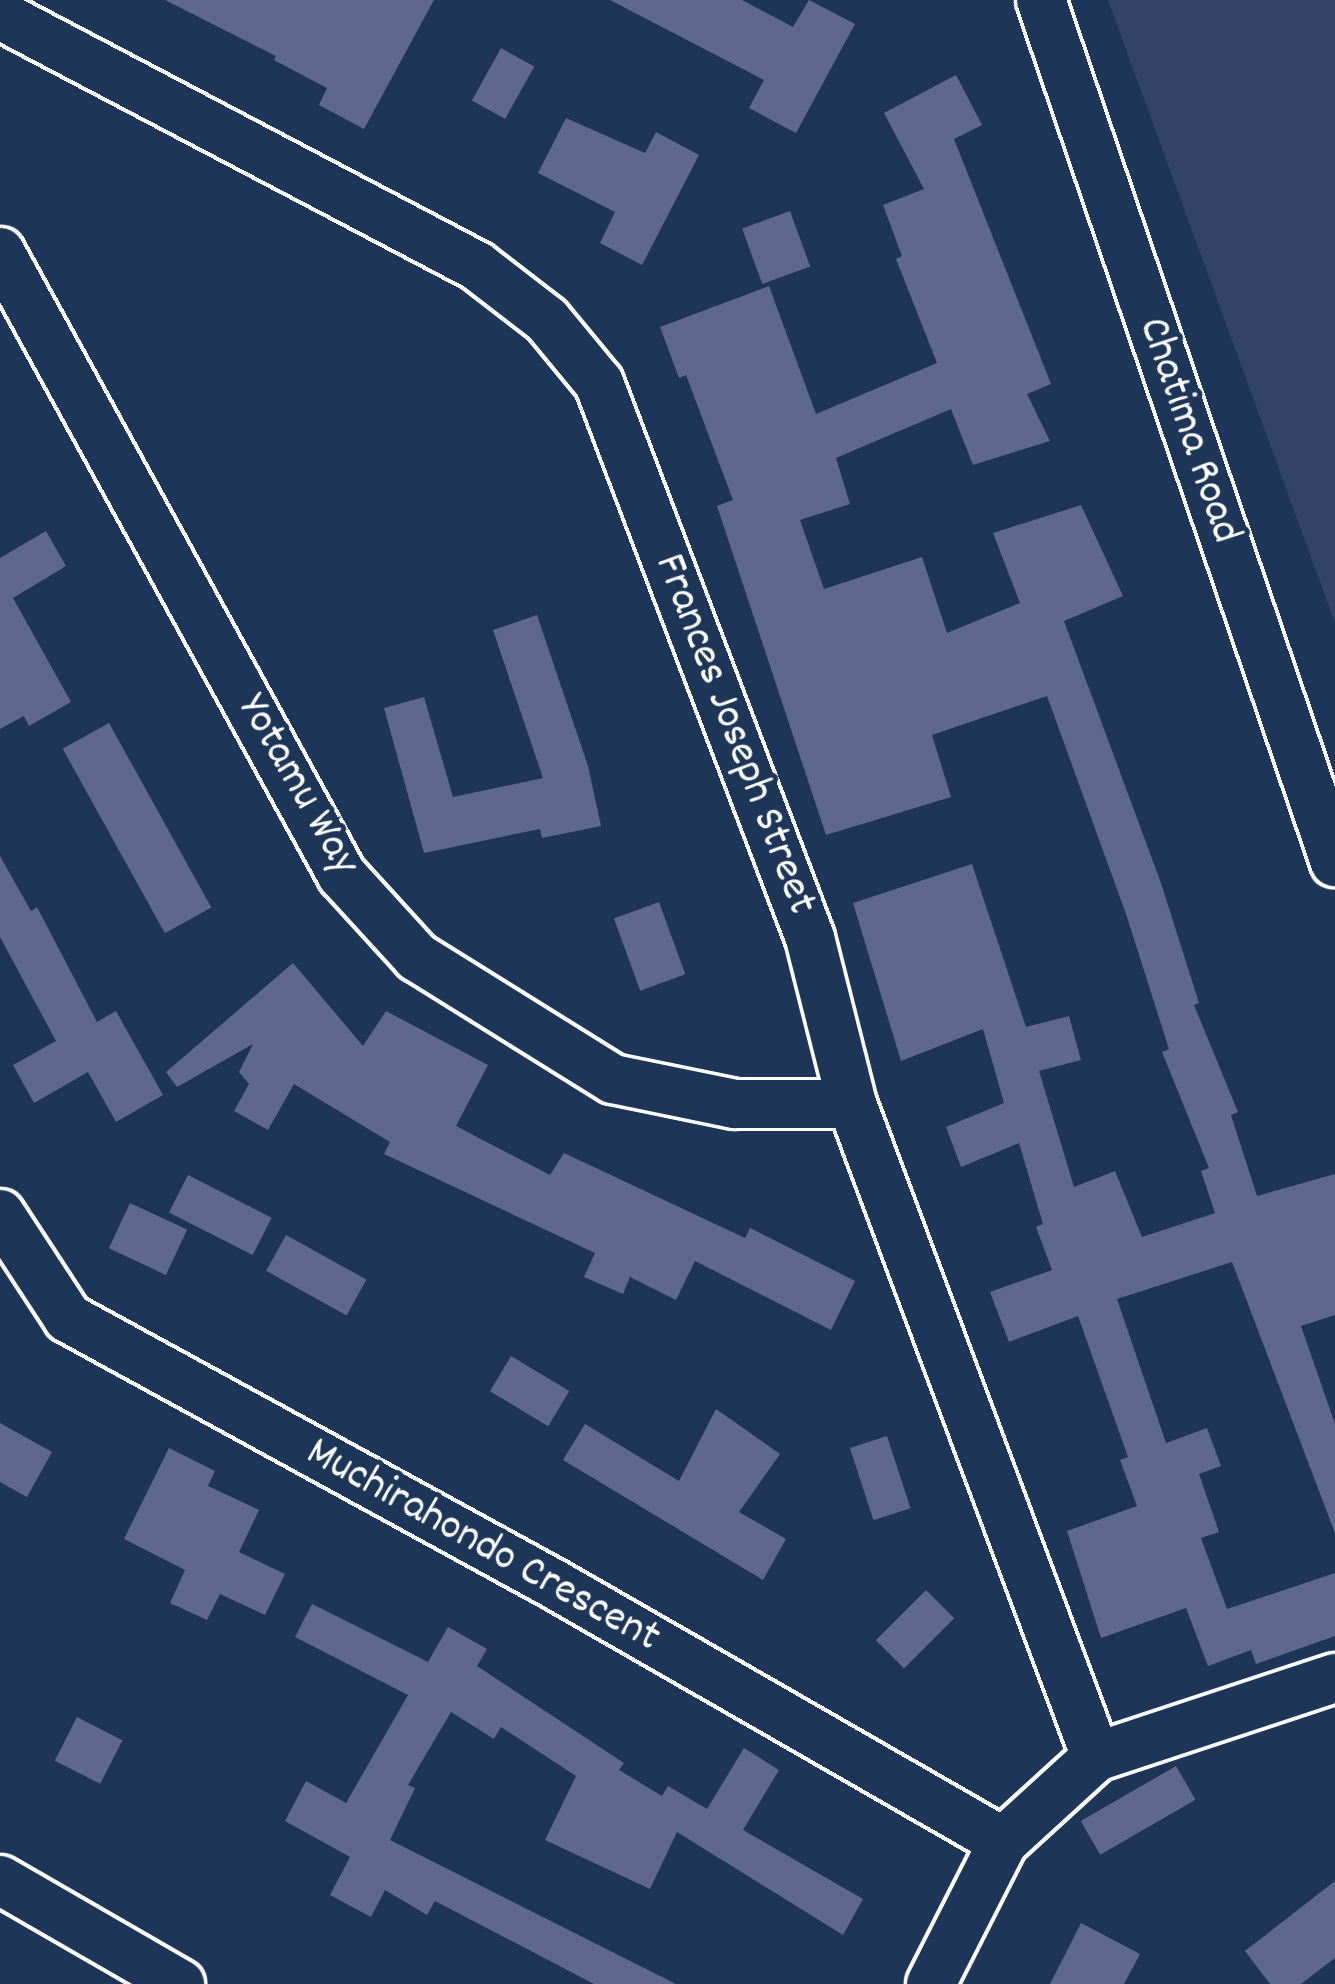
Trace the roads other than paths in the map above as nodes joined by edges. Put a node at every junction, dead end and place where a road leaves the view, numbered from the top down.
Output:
1 (1041, 0) edge
2 (0, 15) edge
3 (0, 252) edge
4 (1320, 776) edge
5 (1335, 862) edge
6 (852, 1104) junction
7 (0, 1214) edge
8 (1335, 1678) edge
9 (1096, 1757) junction
10 (1003, 1842) junction
11 (0, 1880) edge
12 (180, 1984) edge
13 (931, 1984) edge

1 - 4 street, Chatima Road
2 - 6 street, Frances Joseph Street
3 - 6 street, Yotamu Way
4 - 5 street, Chatima Road
6 - 9 street, Frances Joseph Street
7 - 10 street, Muchirahondo Crescent
8 - 9 street
9 - 10 street
10 - 13 street
11 - 12 street

